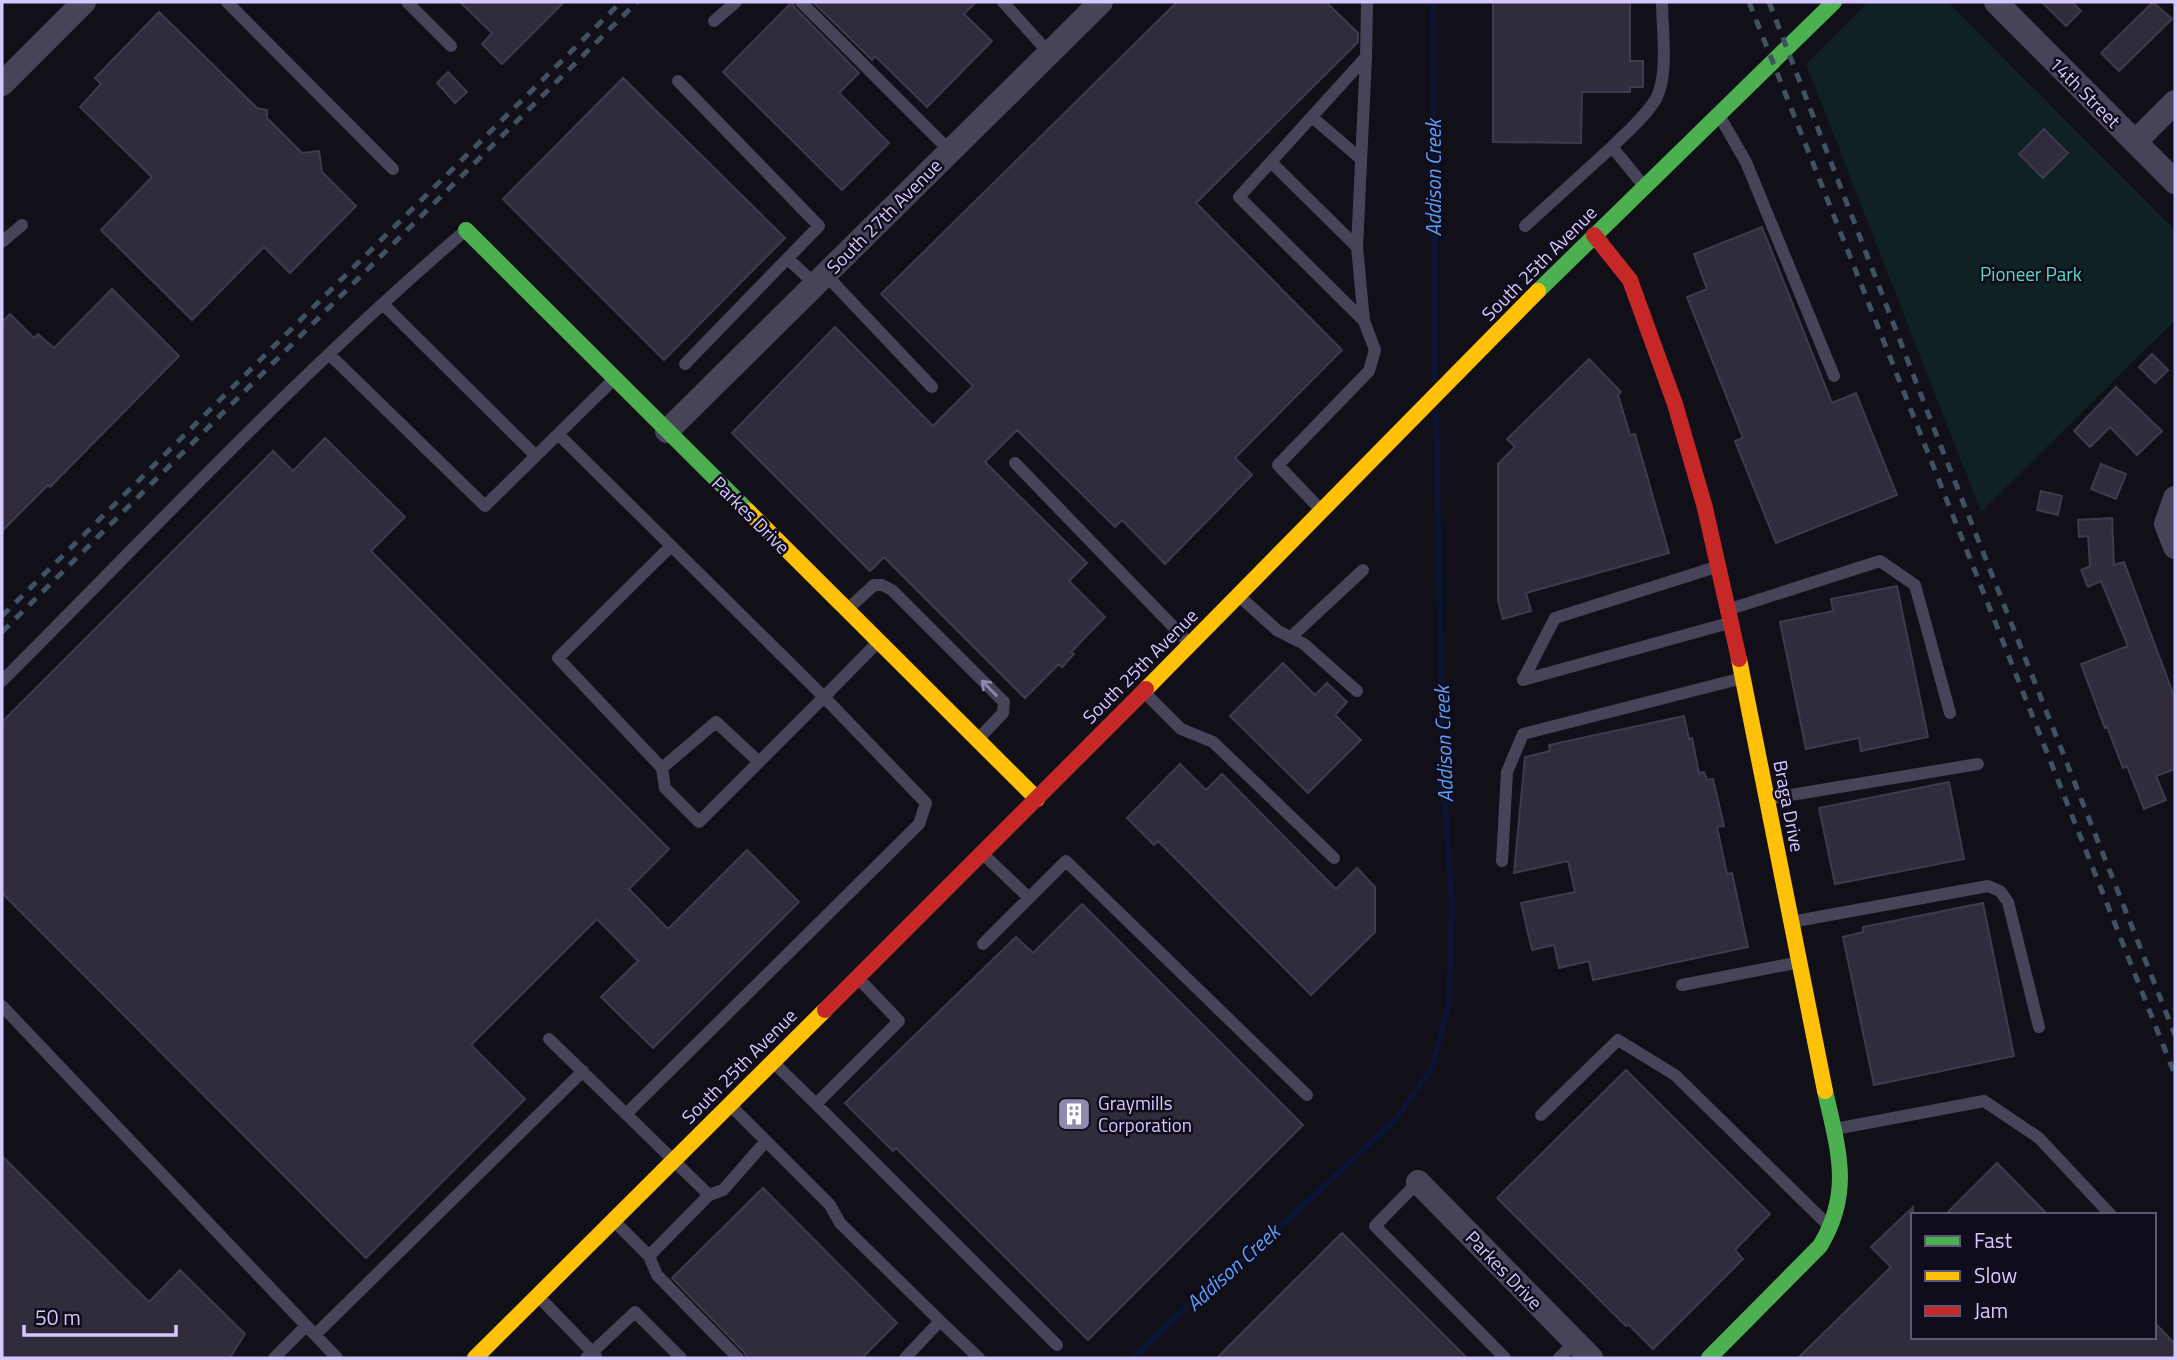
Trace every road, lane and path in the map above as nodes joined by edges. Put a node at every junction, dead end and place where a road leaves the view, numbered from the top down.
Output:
1 (84, 2) edge
2 (227, 2) edge
3 (407, 2) edge
4 (736, 2) edge
5 (801, 2) edge
6 (1003, 2) edge
7 (1367, 2) edge
8 (1662, 2) edge
9 (1834, 2) edge
10 (1996, 2) edge
11 (1089, 6) edge
12 (714, 21) dead end
13 (452, 46) dead end
14 (1049, 53) junction
15 (1366, 57) junction
16 (678, 81) dead end
17 (2, 84) edge
18 (2175, 102) edge
19 (1719, 114) junction
20 (1312, 117) junction
21 (2135, 142) junction
22 (1612, 147) junction
23 (950, 151) junction
24 (1361, 159) junction
25 (1271, 162) junction
26 (393, 169) dead end
27 (2175, 182) edge
28 (1644, 186) junction
29 (22, 225) dead end
30 (1525, 226) dead end
31 (466, 230) joint
32 (1594, 235) junction
33 (2, 242) edge
34 (1357, 247) junction
35 (788, 259) junction
36 (820, 279) junction
37 (383, 304) junction
38 (1364, 321) junction
39 (330, 355) junction
40 (685, 364) dead end
41 (1834, 376) dead end
42 (615, 379) junction
43 (932, 387) dead end
44 (667, 430) junction
45 (558, 434) junction
46 (536, 456) junction
47 (1015, 463) dead end
48 (2175, 498) edge
49 (1323, 512) junction
50 (2171, 536) edge
51 (671, 545) junction
52 (1720, 566) junction
53 (1363, 570) dead end
54 (1239, 596) junction
55 (847, 610) junction
56 (1731, 615) junction
57 (1291, 637) junction
58 (878, 641) junction
59 (1191, 645) junction
60 (1743, 678) junction
61 (2, 681) edge
62 (1357, 691) dead end
63 (1144, 692) junction
64 (824, 697) junction
65 (1950, 713) dead end
66 (977, 740) junction
67 (759, 762) junction
68 (1978, 764) dead end
69 (662, 768) junction
70 (1037, 799) junction
71 (1766, 799) junction
72 (982, 853) junction
73 (1334, 858) dead end
74 (1502, 861) dead end
75 (1029, 898) junction
76 (1790, 922) junction
77 (983, 944) dead end
78 (1798, 963) junction
79 (858, 978) junction
80 (1682, 985) dead end
81 (2, 1006) edge
82 (2039, 1027) dead end
83 (549, 1039) dead end
84 (773, 1062) junction
85 (583, 1072) junction
86 (1307, 1096) dead end
87 (816, 1104) junction
88 (729, 1105) junction
89 (626, 1114) junction
90 (1541, 1115) dead end
91 (1835, 1129) junction
92 (766, 1141) junction
93 (673, 1161) junction
94 (1418, 1182) joint
95 (709, 1195) junction
96 (2109, 1213) edge
97 (614, 1221) junction
98 (1831, 1229) junction
99 (649, 1256) junction
100 (538, 1296) junction
101 (940, 1321) junction
102 (311, 1330) junction
103 (1057, 1345) dead end
104 (1575, 1353) edge
105 (592, 1356) edge
106 (274, 1358) edge
107 (337, 1358) edge
108 (475, 1358) edge
109 (681, 1358) edge
110 (738, 1358) edge
111 (905, 1358) edge
112 (979, 1358) edge
113 (1505, 1358) edge
114 (1709, 1358) edge

1 - 17 street
2 - 26 lane
3 - 13 lane
4 - 12 lane
5 - 23 lane
6 - 14 lane
7 - 15 lane
8 - 22 lane
9 - 19 street, South 25th Avenue
10 - 21 street, 14th Street
11 - 14 street, South 27th Avenue
14 - 23 street, South 27th Avenue
15 - 20 lane
15 - 24 lane
16 - 35 lane
18 - 21 street
19 - 28 street, South 25th Avenue
19 - 41 lane
20 - 24 lane
20 - 25 lane
21 - 27 street, 14th Street
22 - 28 lane
22 - 30 lane
23 - 36 street, South 27th Avenue
24 - 34 lane
25 - 34 lane
25 - 38 lane
28 - 32 street, South 25th Avenue
29 - 33 lane
31 - 37 lane
31 - 42 street, Parkes Drive
32 - 49 street, South 25th Avenue
32 - 52 street, Braga Drive
34 - 38 lane
35 - 36 lane
35 - 40 lane
36 - 43 lane
36 - 44 street, South 27th Avenue
37 - 39 lane
37 - 46 lane
38 - 49 lane
39 - 46 lane
39 - 61 lane
42 - 44 street, Parkes Drive
42 - 45 lane
44 - 55 street, Parkes Drive
45 - 46 lane
45 - 51 lane
47 - 59 lane
48 - 50 street
49 - 54 street, South 25th Avenue
51 - 64 lane
51 - 69 lane
52 - 56 street, Braga Drive
52 - 56 lane
53 - 57 lane
54 - 57 lane
54 - 59 street, South 25th Avenue
55 - 58 street, Parkes Drive
66 -> 55 lane
56 - 60 street, Braga Drive
56 - 65 lane
57 - 62 lane
58 - 64 lane
58 - 66 street, Parkes Drive
59 - 63 street, South 25th Avenue
60 - 71 street, Braga Drive
60 - 74 lane
63 - 70 street, South 25th Avenue
63 - 73 lane
64 - 67 lane
64 - 89 lane
66 - 70 street, Parkes Drive
67 - 69 lane
67 - 69 lane
68 - 71 lane
70 - 72 street, South 25th Avenue
71 - 76 street, Braga Drive
72 - 75 lane
72 - 79 street, South 25th Avenue
75 - 77 lane
75 - 86 lane
76 - 78 street, Braga Drive
76 - 82 lane
78 - 80 lane
78 - 91 street, Braga Drive
79 - 84 street, South 25th Avenue
79 - 87 lane
81 - 102 lane
83 - 85 lane
84 - 87 lane
84 - 88 street, South 25th Avenue
85 - 89 lane
85 - 102 lane
87 - 103 lane
88 - 92 lane
88 - 93 street, South 25th Avenue
89 - 93 lane
90 - 98 lane
91 - 96 lane
91 - 98 street, Braga Drive
92 - 95 lane
92 - 101 lane
93 - 95 lane
93 - 97 street, South 25th Avenue
94 - 104 street, Parkes Drive
94 - 113 lane
95 - 99 lane
97 - 99 lane
97 - 100 street, South 25th Avenue
98 - 114 street, Braga Drive
99 - 110 lane
100 - 105 lane
100 - 108 street, South 25th Avenue
101 - 111 lane
101 - 112 lane
102 - 106 lane
102 - 107 lane
105 - 109 lane

